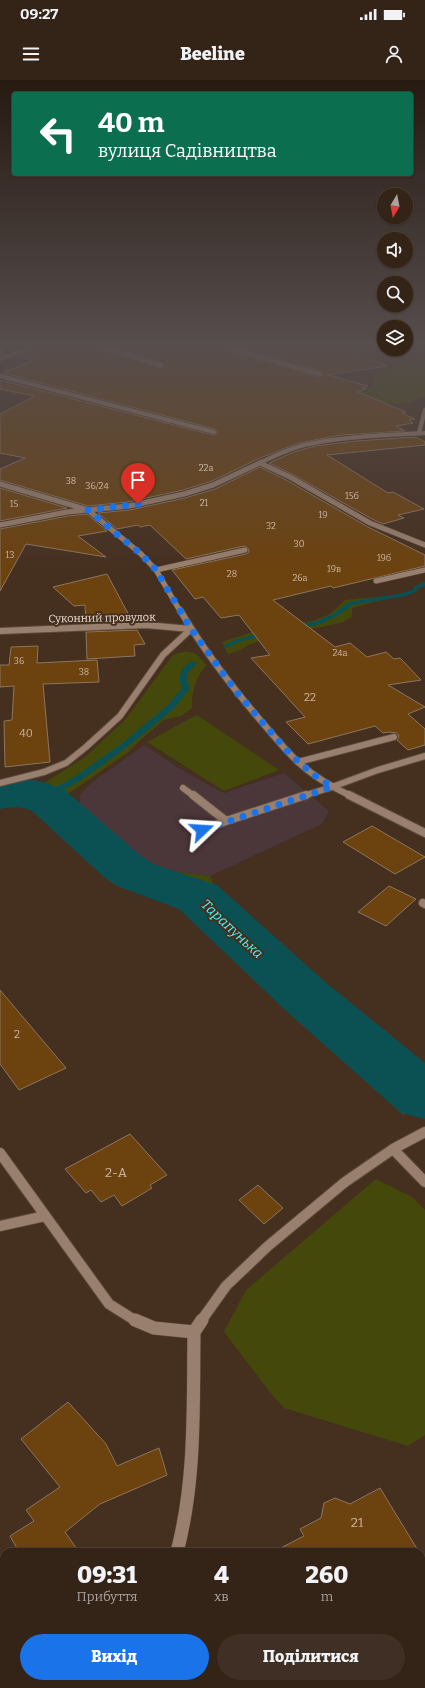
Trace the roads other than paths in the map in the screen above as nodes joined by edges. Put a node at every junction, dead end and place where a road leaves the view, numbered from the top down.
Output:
1 (168, 420) edge
2 (424, 420) edge
3 (214, 432) dead end
4 (422, 433) edge
5 (260, 463) junction
6 (0, 484) edge
7 (88, 510) junction
8 (0, 525) edge
9 (425, 545) edge
10 (245, 550) dead end
11 (156, 570) junction
12 (425, 570) edge
13 (376, 581) dead end
14 (191, 629) junction
15 (0, 631) edge
16 (394, 737) dead end
17 (425, 756) edge
18 (298, 762) junction
19 (0, 783) edge
20 (332, 787) junction
21 (183, 788) dead end
22 (226, 821) junction
23 (202, 830) dead end
24 (425, 833) edge
25 (425, 1132) edge
26 (393, 1149) junction
27 (0, 1153) edge
28 (425, 1182) edge
29 (45, 1216) junction
30 (0, 1226) edge
31 (194, 1332) junction
32 (178, 1548) edge

1 - 3 street
2 - 4 street
4 - 5 street
5 - 7 street
5 - 9 street
6 - 7 street
7 - 8 street
7 - 11 street
10 - 11 street
11 - 14 street
12 - 13 street
14 - 15 street, Суконний провулок
14 - 18 street
14 - 19 street
16 - 18 street
17 - 20 street
18 - 20 street
20 - 22 street
20 - 24 street
21 - 22 street
22 - 23 street
25 - 26 street
26 - 28 street
26 - 31 street
27 - 29 street
29 - 30 street
29 - 31 street
31 - 32 street

